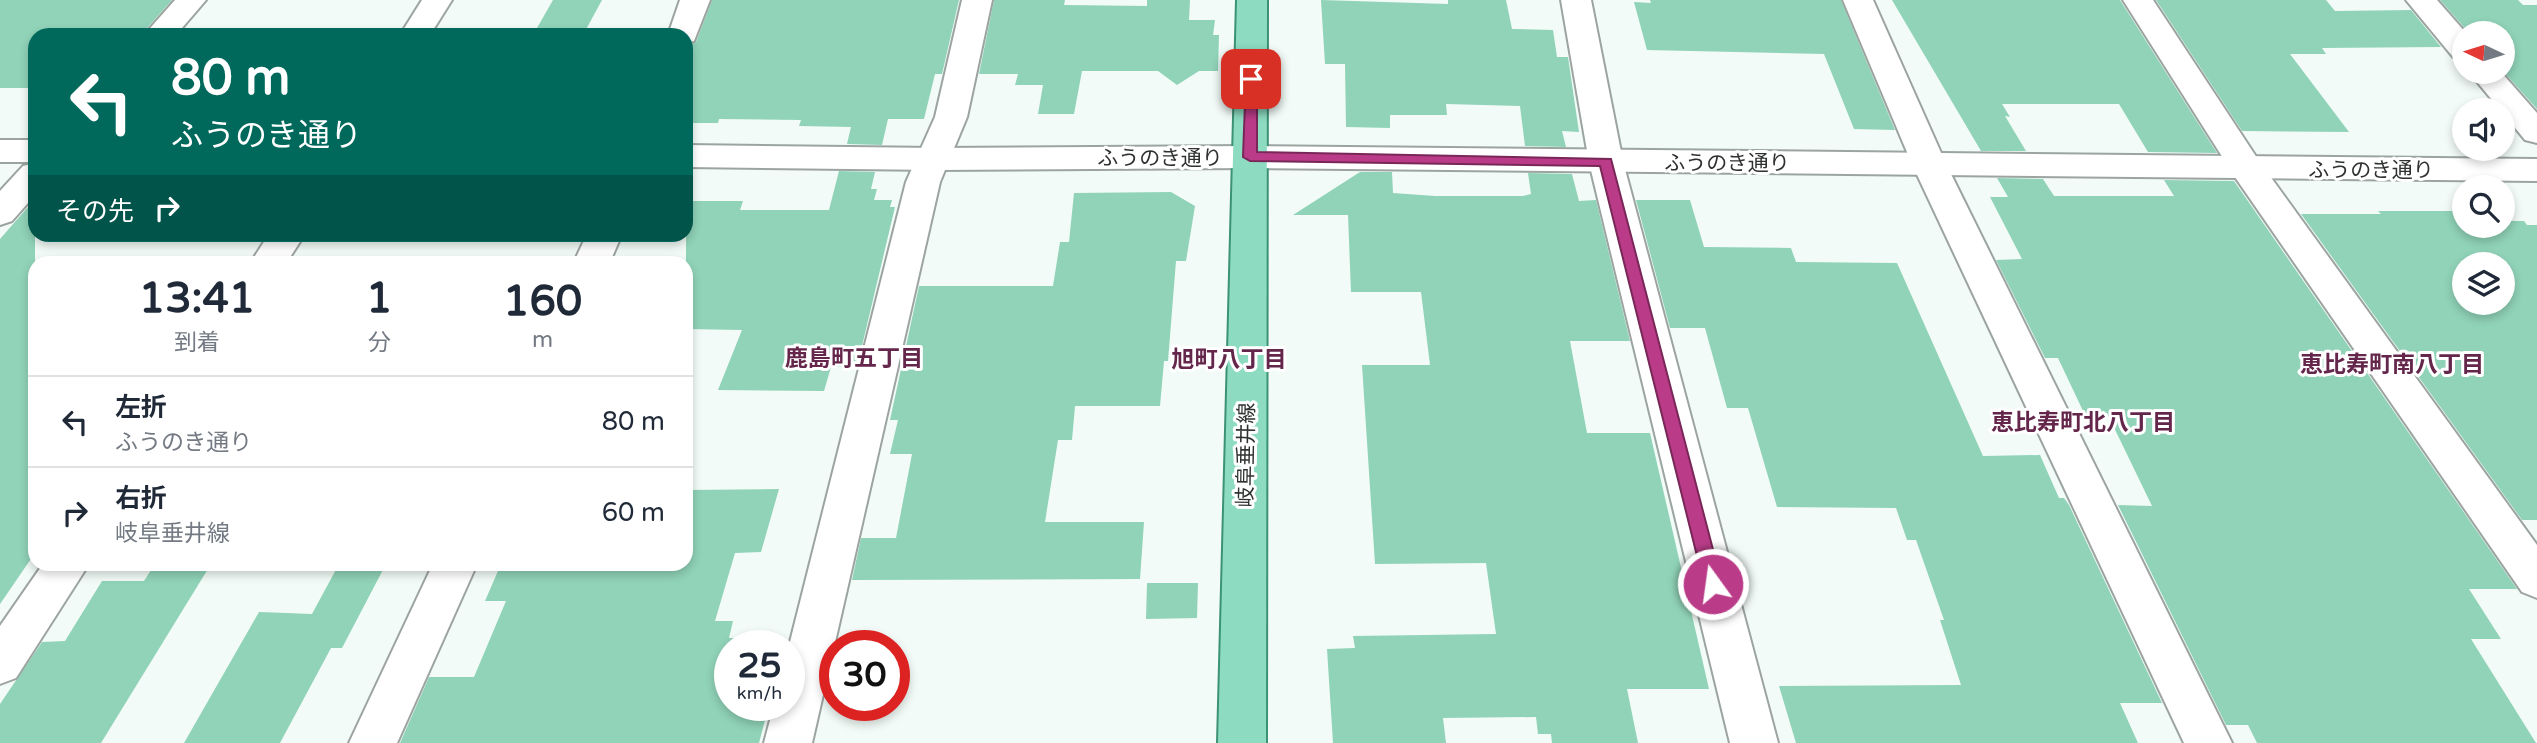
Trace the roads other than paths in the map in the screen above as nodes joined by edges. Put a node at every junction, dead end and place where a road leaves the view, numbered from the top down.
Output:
1 (191, 0) edge
2 (437, 0) edge
3 (695, 0) edge
4 (977, 0) edge
5 (1252, 0) edge
6 (1576, 0) edge
7 (1858, 0) edge
8 (2138, 0) edge
9 (2421, 0) edge
10 (165, 28) edge
11 (419, 28) edge
12 (685, 28) edge
13 (2452, 36) edge
14 (2494, 84) edge
15 (2537, 133) edge
16 (0, 151) edge
17 (28, 151) edge
18 (693, 156) edge
19 (1250, 157) junction
20 (937, 159) junction
21 (1606, 162) junction
22 (1928, 164) junction
23 (2247, 169) junction
24 (2537, 170) edge
25 (28, 182) edge
26 (0, 214) edge
27 (62, 571) edge
28 (452, 571) edge
29 (2537, 579) edge
30 (0, 664) edge
31 (373, 743) edge
32 (788, 743) edge
33 (1242, 743) edge
34 (1754, 743) edge
35 (2208, 743) edge

1 - 10 street
2 - 11 street
3 - 12 street
4 - 20 street
5 - 19 main road, 岐阜垂井線
6 - 21 street
7 - 22 street
8 - 23 street
9 - 13 street
14 - 15 street
16 - 17 street
18 - 20 street, ふうのき通り
19 - 20 street, ふうのき通り
19 - 21 street, ふうのき通り
19 - 33 main road, 岐阜垂井線
20 - 32 street
21 - 22 street, ふうのき通り
21 - 34 street
22 - 23 street, ふうのき通り
22 - 35 street
23 - 24 street, ふうのき通り
23 - 29 street
25 - 26 street
27 - 30 street
28 - 31 street

